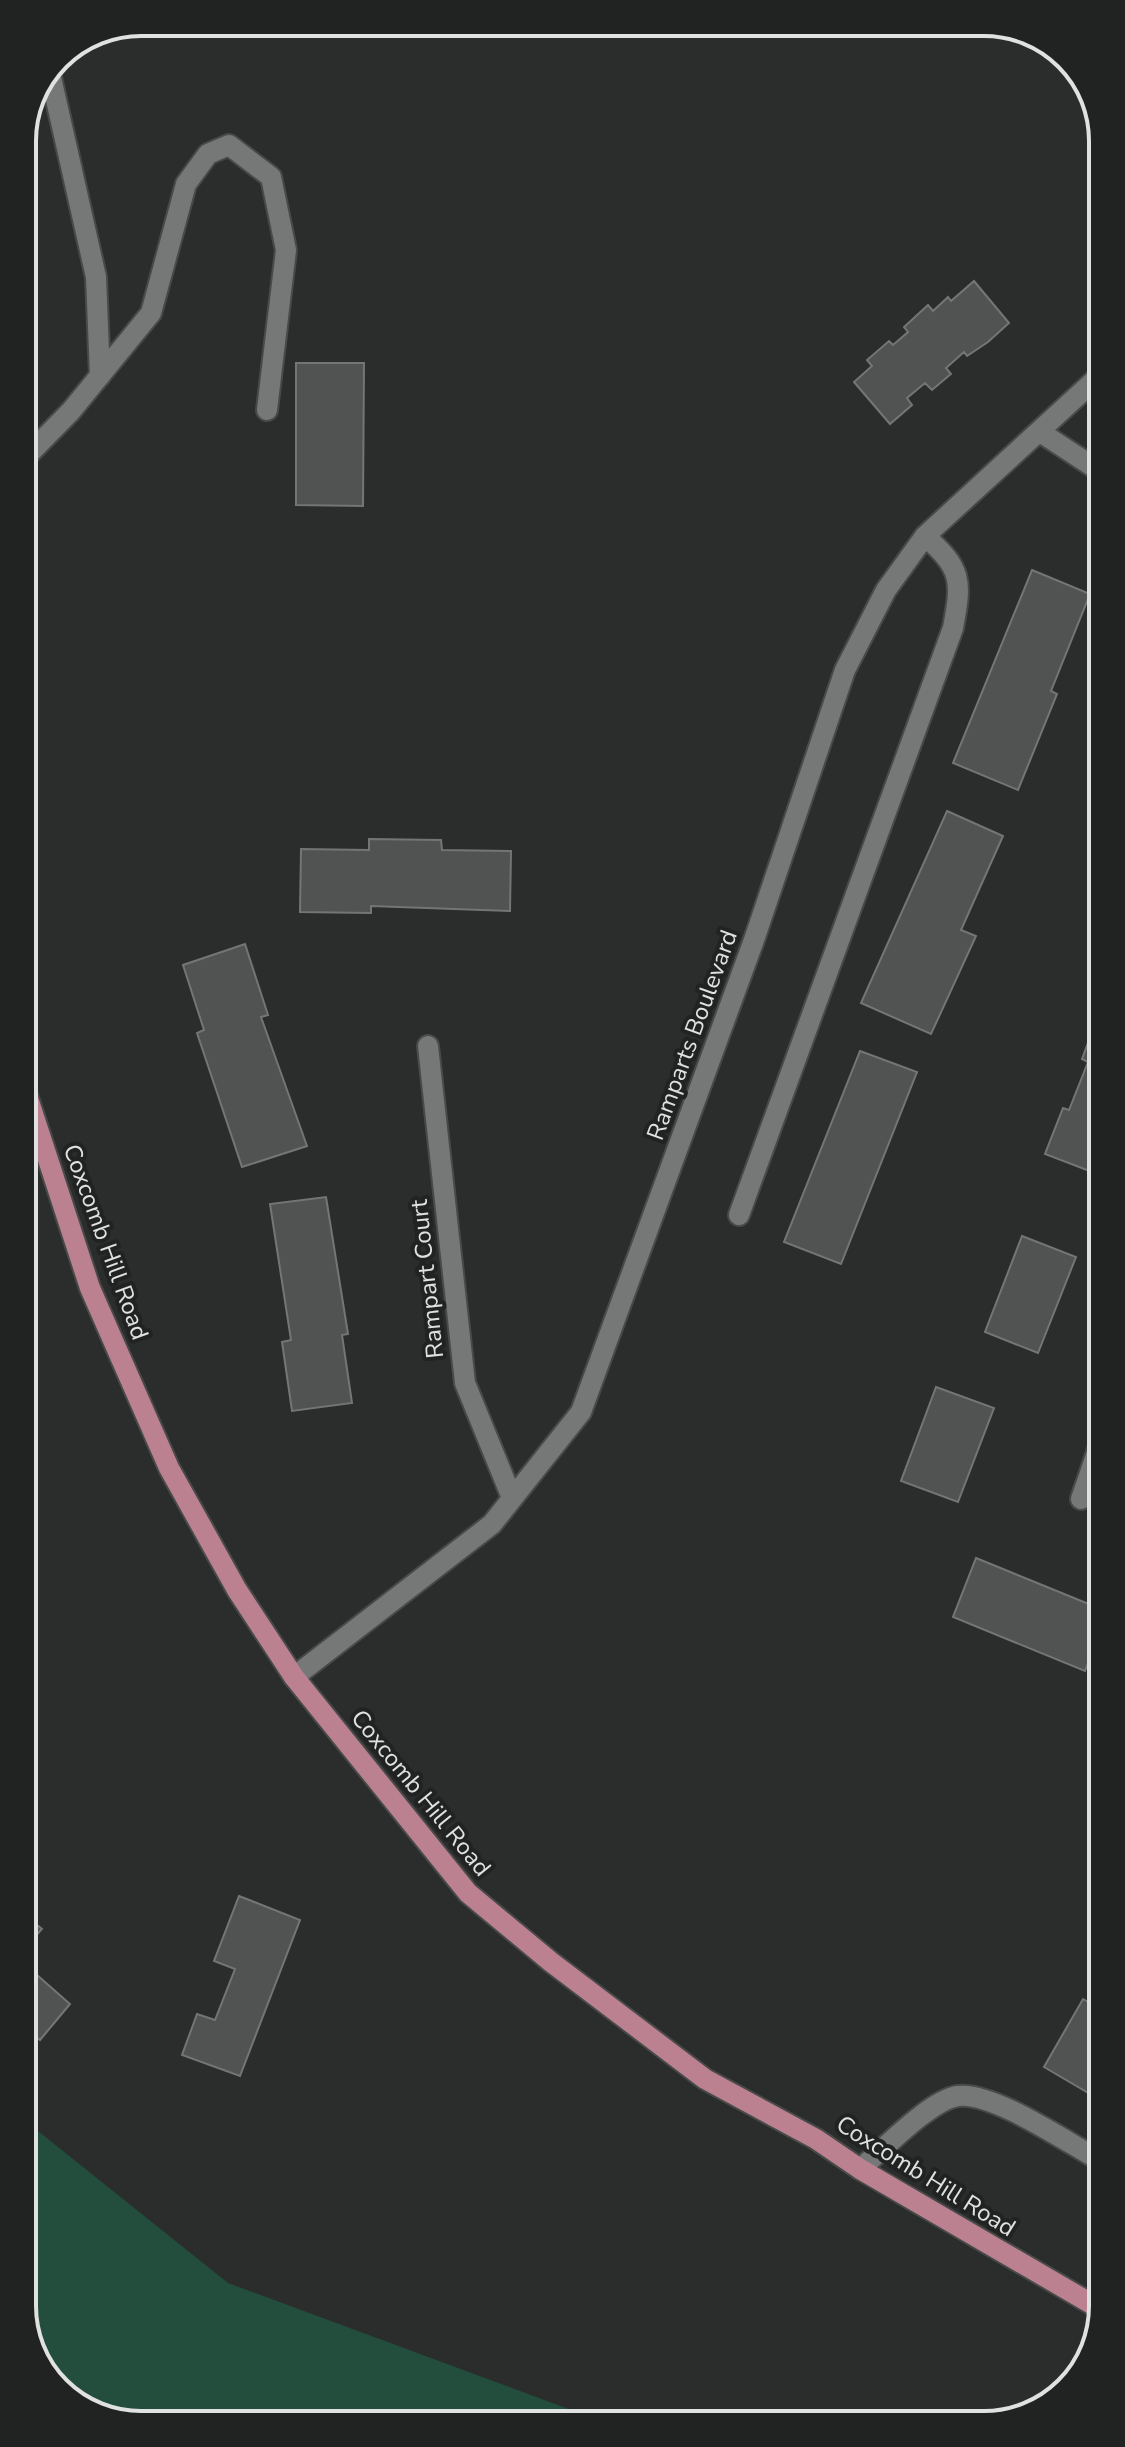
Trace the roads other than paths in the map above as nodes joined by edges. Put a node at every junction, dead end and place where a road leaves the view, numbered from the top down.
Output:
1 (53, 85) edge
2 (100, 376) junction
3 (1089, 386) edge
4 (267, 410) dead end
5 (1040, 432) junction
6 (36, 446) edge
7 (1089, 464) edge
8 (925, 536) junction
9 (428, 1046) dead end
10 (36, 1123) edge
11 (739, 1215) dead end
12 (1089, 1476) edge
13 (512, 1498) junction
14 (1081, 1499) dead end
15 (294, 1677) junction
16 (1089, 2154) edge
17 (860, 2169) junction
18 (1089, 2302) edge

1 - 2 street
2 - 4 street
2 - 6 street
3 - 5 street, Ramparts Boulevard
5 - 7 street
5 - 8 street, Ramparts Boulevard
8 - 11 street
8 - 13 street, Ramparts Boulevard
9 - 13 street, Rampart Court
10 - 15 main road, Coxcomb Hill Road
12 - 14 street
13 - 15 street, Ramparts Boulevard
15 - 17 main road, Coxcomb Hill Road
16 - 17 street
17 - 18 main road, Coxcomb Hill Road

